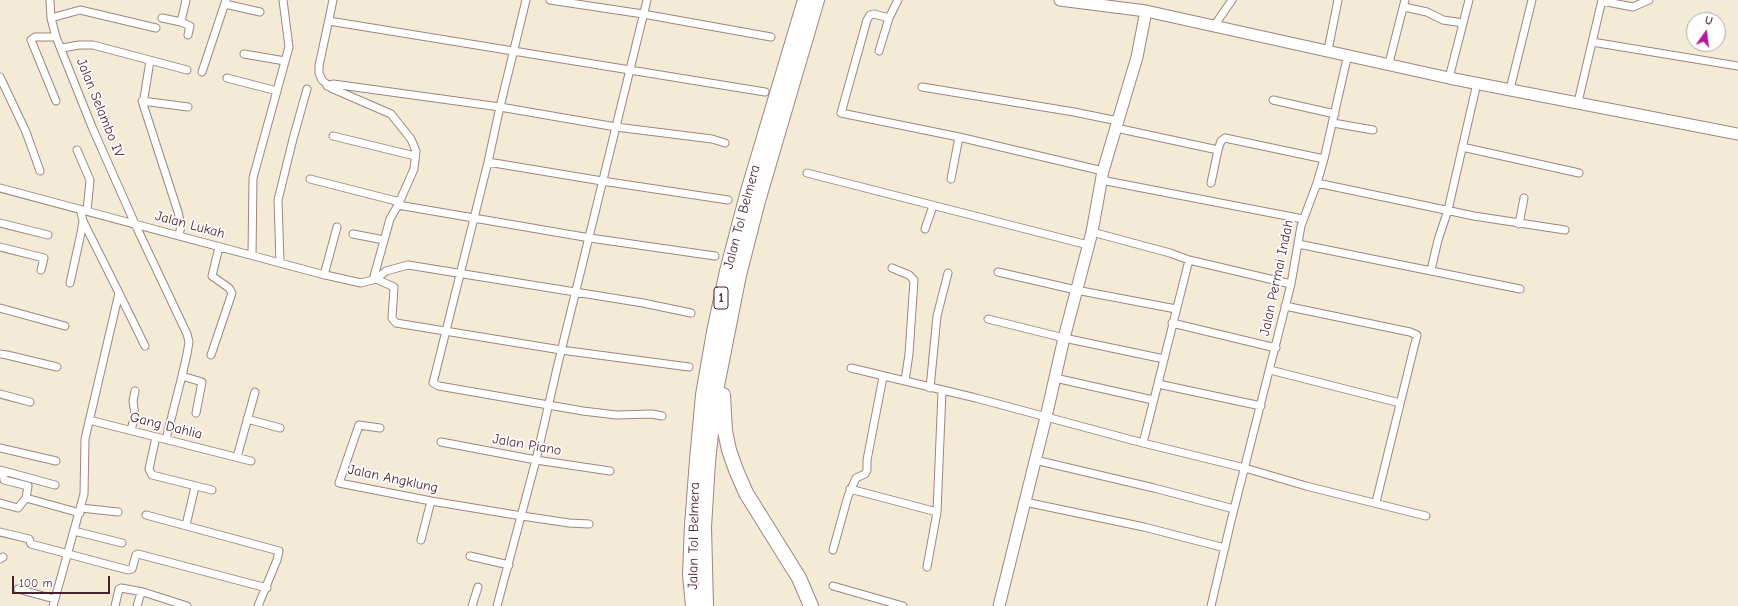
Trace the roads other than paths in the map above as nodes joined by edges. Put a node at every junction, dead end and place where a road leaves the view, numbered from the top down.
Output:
1 (50, 0) edge
2 (186, 0) edge
3 (283, 0) edge
4 (333, 0) edge
5 (526, 0) edge
6 (550, 0) edge
7 (647, 0) edge
8 (805, 0) edge
9 (817, 0) edge
10 (898, 0) edge
11 (1060, 0) edge
12 (1064, 0) edge
13 (1232, 0) edge
14 (1338, 0) edge
15 (1469, 0) edge
16 (1532, 0) edge
17 (1602, 0) edge
18 (1650, 0) edge
19 (225, 2) edge
20 (1405, 4) edge
21 (1146, 11) junction
22 (260, 12) dead end
23 (643, 14) junction
24 (51, 18) junction
25 (162, 18) dead end
26 (889, 18) junction
27 (330, 21) junction
28 (181, 22) junction
29 (1463, 23) junction
30 (1214, 26) junction
31 (156, 28) dead end
32 (188, 35) dead end
33 (56, 37) junction
34 (771, 37) dead end
35 (1592, 42) junction
36 (62, 48) junction
37 (514, 50) junction
38 (1328, 50) junction
39 (879, 51) dead end
40 (244, 54) dead end
41 (1348, 54) junction
42 (150, 61) junction
43 (285, 61) junction
44 (1389, 64) junction
45 (1738, 66) edge
46 (187, 70) dead end
47 (630, 71) junction
48 (202, 72) dead end
49 (227, 78) dead end
50 (1450, 78) junction
51 (1, 80) edge
52 (1477, 83) junction
53 (327, 86) junction
54 (922, 87) dead end
55 (307, 89) dead end
56 (1510, 89) junction
57 (277, 91) junction
58 (764, 92) dead end
59 (1273, 100) dead end
60 (56, 101) dead end
61 (142, 101) junction
62 (1578, 102) junction
63 (188, 106) dead end
64 (500, 107) junction
65 (1335, 114) junction
66 (1333, 123) junction
67 (1117, 125) junction
68 (616, 127) junction
69 (1372, 130) dead end
70 (1738, 134) edge
71 (333, 136) dead end
72 (959, 137) junction
73 (725, 143) dead end
74 (1462, 147) junction
75 (78, 150) dead end
76 (1218, 150) junction
77 (416, 156) junction
78 (1324, 159) junction
79 (488, 162) junction
80 (40, 171) dead end
81 (807, 173) dead end
82 (1579, 173) dead end
83 (1102, 176) junction
84 (952, 178) dead end
85 (310, 179) dead end
86 (602, 181) junction
87 (1210, 183) dead end
88 (1317, 183) junction
89 (0, 188) edge
90 (1524, 198) dead end
91 (728, 200) dead end
92 (399, 204) junction
93 (932, 206) junction
94 (84, 210) junction
95 (1448, 210) junction
96 (474, 219) junction
97 (1303, 219) junction
98 (83, 221) junction
99 (0, 223) edge
100 (135, 224) junction
101 (1519, 224) junction
102 (337, 227) dead end
103 (925, 229) dead end
104 (1565, 230) dead end
105 (1092, 232) junction
106 (353, 234) dead end
107 (48, 235) dead end
108 (179, 236) junction
109 (590, 238) junction
110 (384, 240) junction
111 (1298, 244) junction
112 (1088, 245) junction
113 (0, 247) edge
114 (219, 247) junction
115 (252, 255) junction
116 (715, 256) dead end
117 (1189, 260) junction
118 (280, 263) junction
119 (892, 268) dead end
120 (41, 270) dead end
121 (1431, 270) junction
122 (998, 272) dead end
123 (948, 273) dead end
124 (324, 275) junction
125 (460, 275) junction
126 (374, 279) junction
127 (70, 283) dead end
128 (1291, 284) junction
129 (1520, 289) dead end
130 (1076, 290) junction
131 (119, 293) junction
132 (575, 294) junction
133 (1285, 306) junction
134 (0, 308) edge
135 (1176, 309) junction
136 (690, 313) dead end
137 (988, 320) dead end
138 (1172, 323) junction
139 (64, 326) dead end
140 (447, 332) junction
141 (726, 335) junction
142 (1064, 338) junction
143 (145, 346) dead end
144 (1276, 348) junction
145 (561, 350) junction
146 (0, 354) edge
147 (211, 355) dead end
148 (1164, 359) junction
149 (57, 367) dead end
150 (689, 367) dead end
151 (851, 368) dead end
152 (1270, 370) junction
153 (182, 376) junction
154 (883, 377) junction
155 (1055, 378) junction
156 (905, 381) junction
157 (1158, 384) junction
158 (930, 388) junction
159 (135, 391) dead end
160 (942, 391) junction
161 (255, 392) dead end
162 (0, 394) edge
163 (1153, 400) junction
164 (30, 402) dead end
165 (1400, 403) junction
166 (548, 405) junction
167 (1261, 406) junction
168 (196, 413) dead end
169 (662, 416) dead end
170 (1046, 416) junction
171 (247, 419) junction
172 (89, 420) junction
173 (280, 428) dead end
174 (380, 428) dead end
175 (131, 430) junction
176 (156, 437) junction
177 (166, 439) junction
178 (441, 442) dead end
179 (1143, 443) junction
180 (0, 448) edge
181 (237, 457) junction
182 (536, 460) junction
183 (1035, 460) junction
184 (56, 461) dead end
185 (251, 461) dead end
186 (1245, 468) junction
187 (1, 471) edge
188 (610, 471) dead end
189 (55, 485) dead end
190 (195, 487) junction
191 (850, 489) junction
192 (212, 490) dead end
193 (26, 498) junction
194 (431, 501) junction
195 (1025, 502) junction
196 (1376, 502) junction
197 (0, 503) edge
198 (1234, 509) junction
199 (80, 510) junction
200 (118, 512) dead end
201 (937, 512) junction
202 (146, 515) dead end
203 (522, 516) junction
204 (1426, 516) dead end
205 (589, 524) dead end
206 (186, 525) junction
207 (74, 531) junction
208 (0, 532) edge
209 (422, 540) dead end
210 (122, 542) dead end
211 (1225, 548) junction
212 (833, 550) dead end
213 (67, 554) junction
214 (470, 556) dead end
215 (508, 565) junction
216 (927, 567) dead end
217 (833, 586) dead end
218 (478, 587) dead end
219 (267, 588) junction
220 (18, 589) dead end
221 (141, 593) junction
222 (54, 603) edge
223 (692, 604) edge
224 (115, 606) edge
225 (137, 606) edge
226 (187, 606) edge
227 (258, 606) edge
228 (472, 606) edge
229 (498, 606) edge
230 (706, 606) edge
231 (810, 606) edge
232 (903, 606) edge
233 (1001, 606) edge
234 (1211, 606) edge

1 - 24 street, Jalan Selambo IV
2 - 28 street
3 - 43 street
4 - 27 street
5 - 37 street
6 - 23 street
7 - 23 street
8 - 223 highway, Jalan Tol Belmera / 1
9 - 141 highway, Jalan Tol Belmera / 1
10 - 26 street
11 - 12 street
12 - 21 street
13 - 30 street
14 - 38 street
15 - 29 street
16 - 56 street
17 - 18 street
17 - 35 street
19 - 22 street
19 - 48 street
20 - 29 street
20 - 44 street
21 - 30 street
21 - 67 street
23 - 34 street
23 - 47 street
24 - 31 street
24 - 33 street, Jalan Selambo IV
25 - 28 street
26 - 39 street
26 - 72 street
27 - 37 street
27 - 53 street
28 - 32 street
29 - 50 street
30 - 38 street
33 - 36 street, Jalan Selambo IV
33 - 60 street
35 - 45 street
35 - 62 street
36 - 42 street
36 - 100 street, Jalan Selambo IV
37 - 47 street
37 - 64 street
38 - 41 street
40 - 43 street
41 - 44 street
41 - 65 street, Jalan Permai Indah
42 - 46 street
42 - 61 street
43 - 57 street
44 - 50 street
47 - 58 street
47 - 68 street
49 - 57 street
50 - 52 street
51 - 80 street
52 - 56 street
52 - 74 street
53 - 64 street
53 - 77 street
54 - 67 street
55 - 118 street
56 - 62 street
57 - 115 street
59 - 65 street
61 - 63 street
61 - 108 street
62 - 70 street
64 - 68 street
64 - 79 street
65 - 66 street, Jalan Permai Indah
66 - 69 street
66 - 78 street, Jalan Permai Indah
67 - 76 street
67 - 83 street
68 - 73 street
68 - 86 street
71 - 77 street
72 - 83 street
72 - 84 street
74 - 82 street
74 - 95 street
75 - 94 street
76 - 78 street
76 - 87 street
77 - 92 street
78 - 88 street, Jalan Permai Indah
79 - 86 street
79 - 96 street
81 - 93 street
83 - 97 street
83 - 105 street
85 - 92 street
86 - 91 street
86 - 109 street
88 - 95 street
88 - 97 street, Jalan Permai Indah
89 - 94 street, Jalan Lukah
90 - 101 street
92 - 96 street
92 - 110 street
93 - 103 street
93 - 112 street
94 - 98 street
94 - 100 street, Jalan Lukah
95 - 101 street
95 - 121 street
96 - 109 street
96 - 125 street
97 - 111 street, Jalan Permai Indah
98 - 127 street
98 - 131 street
99 - 107 street
100 - 108 street, Jalan Lukah
100 - 153 street, Jalan Selambo IV
101 - 104 street
102 - 124 street
105 - 112 street
105 - 117 street
106 - 110 street
108 - 114 street, Jalan Lukah
109 - 116 street
109 - 132 street
110 - 126 street
111 - 121 street
111 - 128 street, Jalan Permai Indah
112 - 130 street
113 - 120 street
114 - 115 street, Jalan Lukah
114 - 147 street
115 - 118 street, Jalan Lukah
117 - 128 street
117 - 135 street
118 - 124 street, Jalan Lukah
119 - 156 street
121 - 129 street
122 - 130 street
123 - 158 street
124 - 126 street, Jalan Lukah
125 - 126 street
125 - 132 street
125 - 140 street
126 - 140 street
128 - 133 street, Jalan Permai Indah
130 - 135 street
130 - 142 street
131 - 143 street
131 - 172 street
132 - 136 street
132 - 145 street
133 - 144 street, Jalan Permai Indah
133 - 165 street
134 - 139 street
135 - 138 street
137 - 142 street
138 - 144 street
138 - 148 street
140 - 145 street
140 - 166 street
141 - 230 highway, Jalan Tol Belmera / 1
141 - 231 highway
142 - 148 street
142 - 155 street
144 - 152 street, Jalan Permai Indah
145 - 150 street
145 - 166 street
146 - 149 street
148 - 157 street
151 - 154 street
152 - 165 street
152 - 167 street, Jalan Permai Indah
153 - 168 street
153 - 177 street, Jalan Selambo IV
154 - 156 street
154 - 191 street
155 - 163 street
155 - 170 street
156 - 158 street
157 - 163 street
157 - 167 street
158 - 160 street
159 - 175 street
160 - 170 street
160 - 201 street
161 - 171 street
162 - 164 street
163 - 179 street
165 - 196 street
166 - 169 street
166 - 182 street
167 - 186 street, Jalan Permai Indah
170 - 179 street
170 - 183 street
171 - 173 street
171 - 181 street
172 - 175 street, Gang Dahlia
172 - 199 street
174 - 194 street, Jalan Angklung
175 - 176 street, Gang Dahlia
176 - 177 street, Gang Dahlia
176 - 190 street
177 - 181 street, Gang Dahlia
178 - 182 street, Jalan Piano
179 - 186 street
180 - 184 street
181 - 185 street, Gang Dahlia
182 - 188 street, Jalan Piano
182 - 203 street
183 - 195 street
183 - 198 street
186 - 196 street
186 - 198 street, Jalan Permai Indah
187 - 189 street
187 - 193 street
190 - 192 street
190 - 206 street
191 - 201 street
191 - 212 street
193 - 197 street
193 - 199 street
194 - 203 street, Jalan Angklung
194 - 209 street
195 - 211 street
195 - 233 street
196 - 204 street
198 - 211 street, Jalan Permai Indah
199 - 200 street
199 - 207 street
201 - 216 street
202 - 206 street
203 - 205 street, Jalan Angklung
203 - 215 street
206 - 219 street
207 - 210 street
207 - 213 street
208 - 213 street
211 - 234 street, Jalan Permai Indah
213 - 219 street
213 - 222 street
214 - 215 street
215 - 229 street
217 - 232 street
218 - 228 street
219 - 227 street
220 - 222 street
221 - 224 street
221 - 225 street
221 - 226 street

